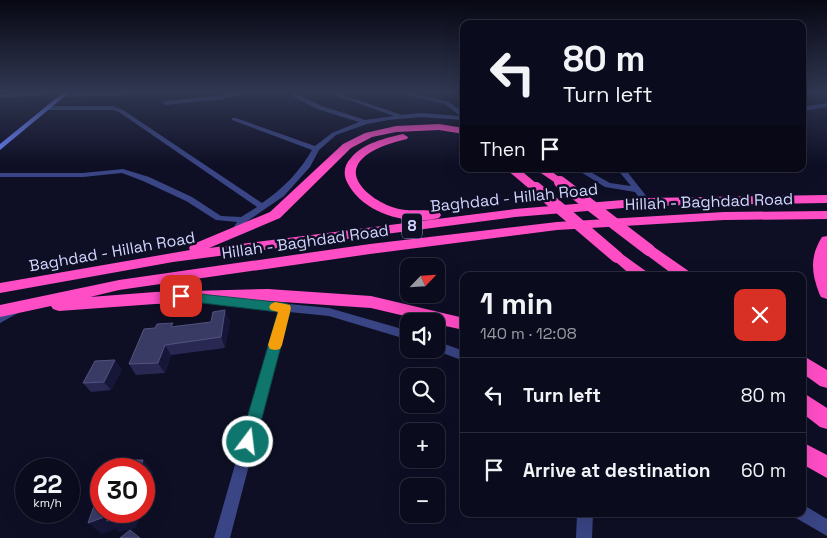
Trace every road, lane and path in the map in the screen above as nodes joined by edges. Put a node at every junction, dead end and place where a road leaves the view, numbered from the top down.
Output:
1 (38, 116) edge
2 (129, 116) edge
3 (349, 116) edge
4 (402, 116) edge
5 (444, 116) edge
6 (460, 117) edge
7 (234, 119) dead end
8 (365, 122) junction
9 (460, 130) edge
10 (460, 139) edge
11 (0, 148) edge
12 (316, 149) junction
13 (516, 172) edge
14 (545, 172) edge
15 (585, 172) edge
16 (623, 172) edge
17 (0, 175) edge
18 (637, 190) junction
19 (827, 199) edge
20 (646, 202) junction
21 (263, 207) junction
22 (515, 212) junction
23 (827, 215) edge
24 (243, 220) junction
25 (235, 233) junction
26 (827, 240) edge
27 (173, 257) junction
28 (637, 272) edge
29 (679, 272) edge
30 (0, 288) edge
31 (827, 292) edge
32 (181, 296) junction
33 (26, 306) junction
34 (285, 308) junction
35 (0, 311) edge
36 (0, 319) edge
37 (460, 323) edge
38 (400, 333) edge
39 (445, 349) edge
40 (460, 355) edge
41 (806, 365) edge
42 (827, 380) edge
43 (806, 404) edge
44 (827, 420) edge
45 (806, 454) edge
46 (827, 467) edge
47 (806, 515) edge
48 (585, 517) edge
49 (827, 528) edge
50 (222, 538) edge
51 (584, 538) edge

1 - 11 street
2 - 21 street
3 - 8 street
4 - 8 street
5 - 6 street
7 - 12 street
8 - 12 street
9 - 25 highway
10 - 22 highway
12 - 21 street
13 - 28 highway, bridge
14 - 29 highway, bridge
15 - 18 street
16 - 18 street
17 - 24 street
18 - 20 street
19 - 20 highway, Baghdad - Hillah Road / 8
20 - 22 highway, Baghdad - Hillah Road / 8
21 - 24 street
22 - 27 highway, Baghdad - Hillah Road / 8
23 - 33 highway, Hillah - Baghdad Road / 8
24 - 25 street
25 - 27 highway
26 - 31 highway
27 - 30 highway, Baghdad - Hillah Road / 8
32 - 33 highway
32 - 34 street
32 - 37 highway
33 - 35 highway, Hillah - Baghdad Road / 8
33 - 36 street
34 - 38 street
34 - 50 street
39 - 40 street
41 - 42 highway
43 - 44 highway
45 - 46 highway
47 - 49 street
48 - 51 street

